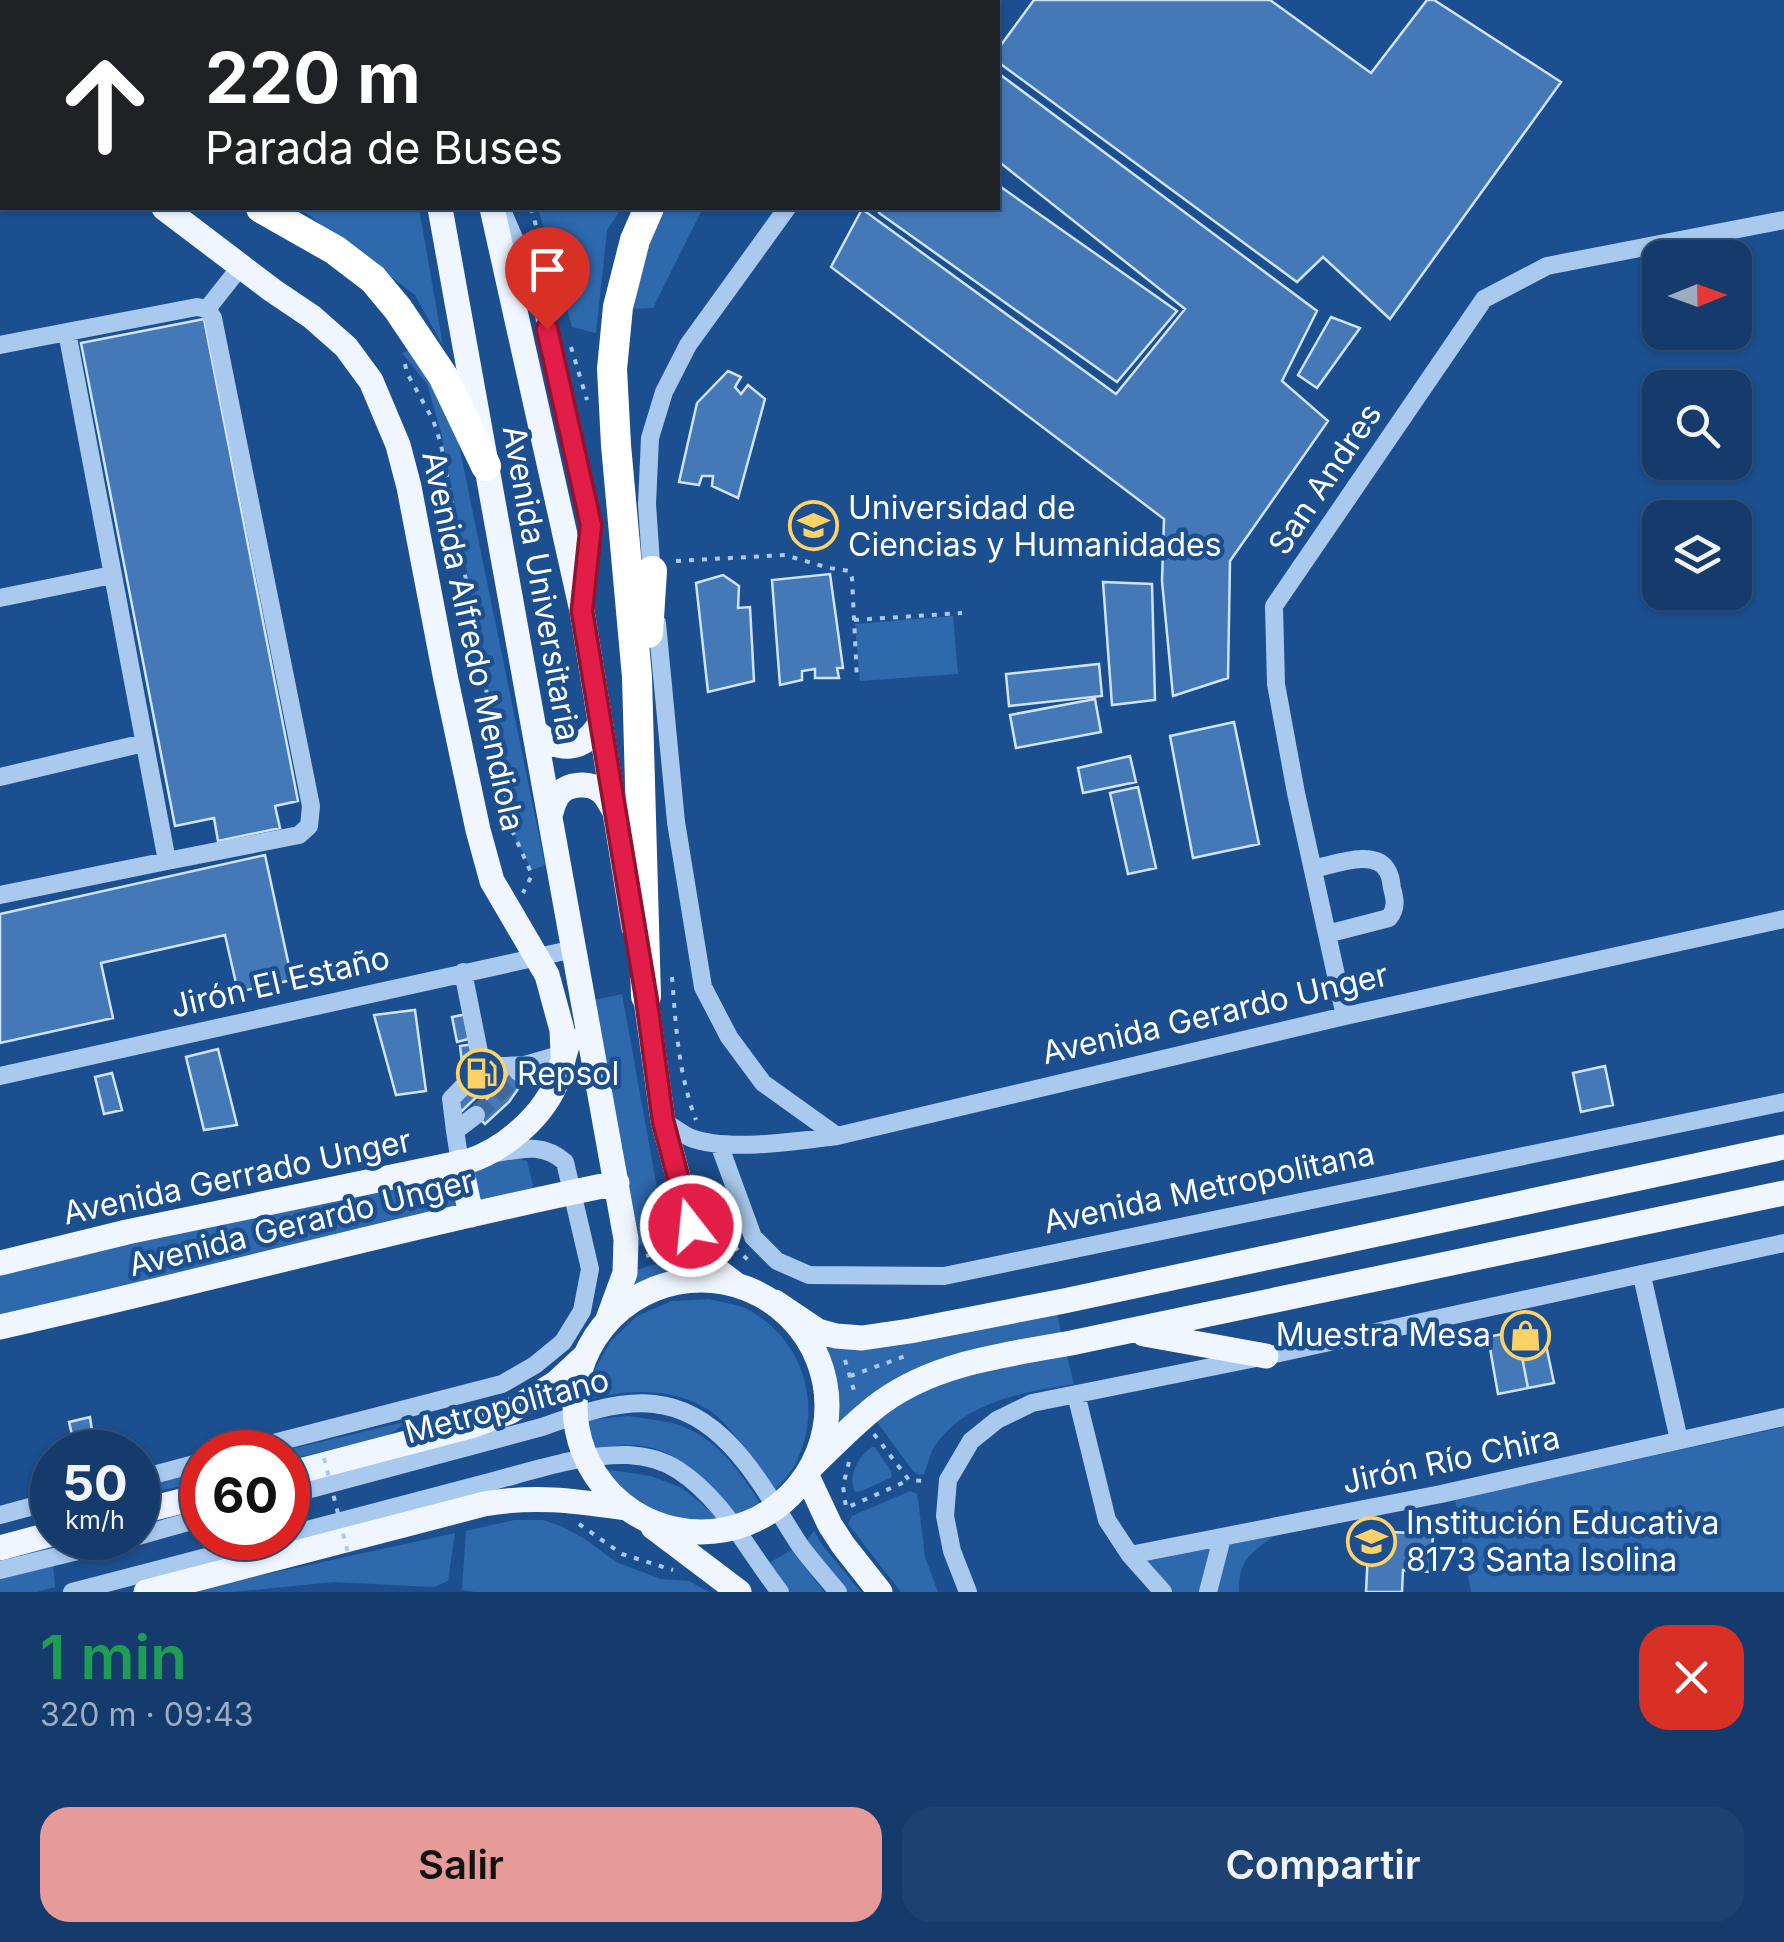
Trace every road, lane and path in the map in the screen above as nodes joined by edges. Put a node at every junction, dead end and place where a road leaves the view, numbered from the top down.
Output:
1 (167, 210) edge
2 (265, 210) edge
3 (440, 210) edge
4 (492, 210) edge
5 (503, 210) edge
6 (648, 210) edge
7 (786, 210) edge
8 (1784, 220) edge
9 (241, 266) junction
10 (208, 310) junction
11 (67, 332) junction
12 (0, 345) edge
13 (424, 348) junction
14 (486, 466) junction
15 (651, 567) junction
16 (112, 575) junction
17 (0, 598) edge
18 (582, 611) junction
19 (962, 613) dead end
20 (854, 620) junction
21 (858, 680) dead end
22 (600, 723) junction
23 (639, 725) junction
24 (535, 732) junction
25 (144, 743) junction
26 (0, 777) edge
27 (614, 810) junction
28 (550, 816) junction
29 (167, 861) junction
30 (1313, 869) junction
31 (0, 895) edge
32 (511, 910) junction
33 (1784, 919) edge
34 (1327, 934) junction
35 (574, 949) junction
36 (536, 956) junction
37 (463, 972) junction
38 (646, 996) junction
39 (584, 1002) junction
40 (1345, 1016) junction
41 (563, 1054) junction
42 (482, 1067) junction
43 (0, 1076) edge
44 (1784, 1102) edge
45 (476, 1114) tunnel mouth
46 (663, 1121) junction
47 (456, 1131) junction
48 (837, 1136) junction
49 (719, 1144) junction
50 (1784, 1147) edge
51 (488, 1155) junction
52 (460, 1162) junction
53 (617, 1183) junction
54 (574, 1192) junction
55 (1784, 1194) edge
56 (472, 1215) junction
57 (696, 1243) junction
58 (1784, 1243) edge
59 (626, 1262) junction
60 (0, 1264) edge
61 (1642, 1276) junction
62 (734, 1283) junction
63 (775, 1302) junction
64 (606, 1322) junction
65 (0, 1327) edge
66 (1129, 1331) junction
67 (840, 1346) dead end
68 (1266, 1356) junction
69 (584, 1357) junction
70 (1076, 1394) junction
71 (860, 1408) dead end
72 (575, 1415) junction
73 (1784, 1417) edge
74 (873, 1433) dead end
75 (310, 1434) edge
76 (1679, 1440) junction
77 (324, 1458) dead end
78 (587, 1460) junction
79 (849, 1460) dead end
80 (310, 1468) edge
81 (811, 1470) junction
82 (909, 1480) junction
83 (926, 1481) dead end
84 (310, 1489) edge
85 (30, 1507) edge
86 (776, 1508) junction
87 (633, 1513) junction
88 (0, 1515) edge
89 (577, 1522) dead end
90 (735, 1528) junction
91 (310, 1530) edge
92 (1222, 1538) junction
93 (30, 1540) edge
94 (0, 1548) edge
95 (348, 1553) dead end
96 (1130, 1555) junction
97 (41, 1560) edge
98 (195, 1560) edge
99 (0, 1570) edge
100 (682, 1573) dead end
101 (72, 1592) edge
102 (146, 1592) edge
103 (738, 1592) edge
104 (780, 1592) edge
105 (838, 1592) edge
106 (880, 1592) edge
107 (968, 1592) edge
108 (1163, 1592) edge
109 (1208, 1592) edge

1 - 9 main road, Avenida Alfredo Mendiola
2 - 13 highway
3 - 14 main road, Avenida Universitaria
4 - 18 main road, Avenida Universitaria
5 - 18 street
6 - 23 highway
7 - 15 street
8 - 30 street, San Andres
9 - 10 street
9 - 32 main road, Avenida Alfredo Mendiola
10 - 11 street
10 - 29 street
11 - 12 street
11 - 16 street
13 - 14 highway
13 - 32 path
14 - 24 main road, Avenida Universitaria
15 - 20 path
15 - 23 highway
15 - 48 street
16 - 17 street
16 - 25 street
18 - 22 main road, Avenida Universitaria
19 - 20 path
20 - 21 path
22 - 24 main road
22 - 27 main road, Avenida Universitaria
23 - 38 highway
24 - 28 main road, Avenida Universitaria
25 - 26 street
25 - 29 street
27 - 28 main road
27 - 38 main road, Avenida Universitaria
28 - 35 main road, Avenida Universitaria
29 - 31 street
30 - 34 street, San Andres
30 - 34 street
32 - 36 main road, Avenida Alfredo Mendiola
33 - 40 street, Avenida Gerardo Unger
34 - 40 street, San Andres
35 - 36 street, Jirón El Estaño
35 - 39 main road, Avenida Universitaria
36 - 37 street, Jirón El Estaño
36 - 41 main road, Avenida Alfredo Mendiola
37 - 42 street
37 - 43 street, Jirón El Estaño
38 - 46 main road, Avenida Universitaria
39 - 41 main road, Avenida Gerrado Unger
39 - 53 main road, Avenida Universitaria
40 - 48 street, Avenida Gerardo Unger
41 - 42 street
41 - 51 main road, Avenida Gerrado Unger
42 - 47 street
44 - 49 street, Avenida Metropolitana
45 - 47 street
46 - 49 street, Avenida Gerardo Unger
46 - 57 main road, Avenida Universitaria
47 - 52 street
48 - 49 street, Avenida Gerardo Unger
50 - 63 main road
51 - 52 main road, Avenida Gerrado Unger
51 - 54 street, Avenida Gerrado Unger
52 - 56 main road
52 - 60 main road, Avenida Gerrado Unger
53 - 54 main road, Avenida Gerardo Unger
53 - 59 main road, Avenida Universitaria
54 - 56 main road, Avenida Gerardo Unger
54 - 75 street
55 - 66 main road
56 - 65 main road, Avenida Gerardo Unger
57 - 59 path
57 - 62 main road, Avenida Universitaria
58 - 61 street
59 - 64 main road, Avenida Universitaria
61 - 68 street
61 - 76 street
62 - 63 main road
62 - 64 main road
63 - 81 main road
64 - 69 main road
66 - 68 main road
66 - 81 main road
67 - 71 path
68 - 70 street
69 - 72 main road
69 - 80 main road
70 - 96 street
70 - 107 street
72 - 78 main road
72 - 84 street, Metropolitano
72 - 86 street, Metropolitano
73 - 76 street, Jirón Río Chira
74 - 82 path
76 - 92 street, Jirón Río Chira
77 - 95 path, bridge
78 - 87 main road
78 - 90 street
78 - 91 street
79 - 82 path
81 - 86 main road
81 - 106 main road
82 - 83 path
85 - 88 street
86 - 90 main road
86 - 105 street, Metropolitano
87 - 90 main road
87 - 102 main road
87 - 103 main road
89 - 100 path
90 - 104 street
92 - 96 street, Jirón Río Chira
92 - 109 street
93 - 94 main road
96 - 108 street
97 - 99 street
98 - 101 street

